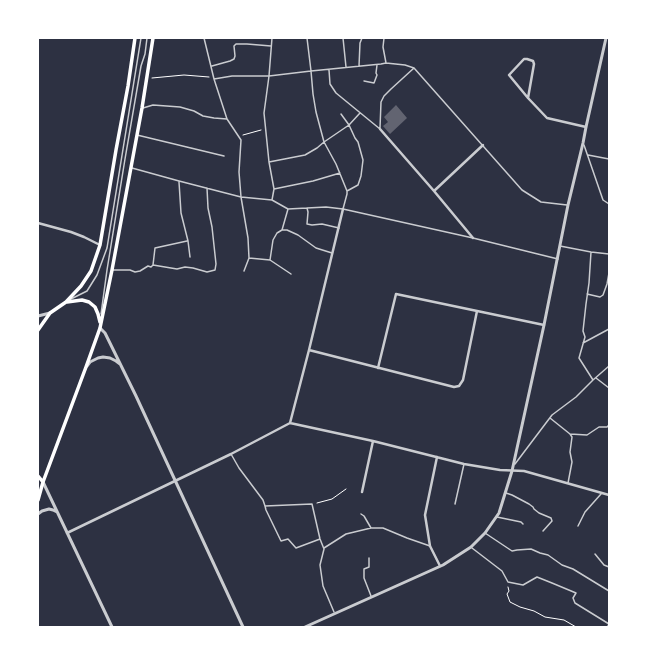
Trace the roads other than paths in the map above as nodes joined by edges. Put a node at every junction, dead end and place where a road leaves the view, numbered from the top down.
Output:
1 (135, 38) edge
2 (140, 38) edge
3 (148, 38) edge
4 (153, 38) edge
5 (204, 38) edge
6 (272, 38) edge
7 (307, 38) edge
8 (343, 38) edge
9 (362, 38) edge
10 (384, 38) edge
11 (606, 38) edge
12 (271, 46) junction
13 (386, 63) junction
14 (377, 65) junction
15 (212, 66) junction
16 (359, 66) junction
17 (346, 67) junction
18 (414, 68) junction
19 (329, 69) junction
20 (311, 71) junction
21 (269, 76) junction
22 (214, 79) junction
23 (364, 81) dead end
24 (528, 98) junction
25 (142, 108) junction
26 (360, 113) junction
27 (341, 114) dead end
28 (227, 119) junction
29 (349, 125) junction
30 (586, 127) junction
31 (380, 129) junction
32 (136, 135) junction
33 (324, 142) junction
34 (583, 143) junction
35 (483, 145) junction
36 (588, 155) junction
37 (224, 156) dead end
38 (609, 159) edge
39 (269, 162) junction
40 (130, 168) junction
41 (340, 173) junction
42 (179, 181) junction
43 (207, 188) junction
44 (274, 189) junction
45 (347, 191) junction
46 (434, 191) junction
47 (241, 197) junction
48 (272, 200) junction
49 (609, 204) edge
50 (568, 205) junction
51 (307, 208) junction
52 (288, 209) junction
53 (343, 209) junction
54 (38, 223) edge
55 (339, 228) junction
56 (282, 230) junction
57 (473, 238) junction
58 (188, 241) junction
59 (100, 245) junction
60 (560, 246) junction
61 (591, 252) junction
62 (332, 253) junction
63 (609, 254) edge
64 (190, 257) dead end
65 (249, 258) junction
66 (558, 258) junction
67 (270, 260) junction
68 (153, 265) junction
69 (112, 270) junction
70 (244, 271) dead end
71 (609, 273) edge
72 (291, 274) dead end
73 (587, 294) junction
74 (66, 302) junction
75 (477, 311) junction
76 (50, 313) junction
77 (38, 316) edge
78 (544, 325) junction
79 (100, 328) junction
80 (609, 329) edge
81 (38, 330) edge
82 (583, 343) junction
83 (309, 350) junction
84 (121, 365) junction
85 (609, 366) edge
86 (86, 367) junction
87 (378, 368) junction
88 (596, 378) junction
89 (593, 380) junction
90 (609, 388) edge
91 (550, 418) junction
92 (290, 423) junction
93 (608, 427) edge
94 (570, 434) junction
95 (373, 441) junction
96 (231, 454) junction
97 (437, 457) junction
98 (464, 464) junction
99 (513, 465) junction
100 (512, 471) junction
101 (38, 476) edge
102 (175, 481) junction
103 (43, 482) junction
104 (568, 483) junction
105 (38, 489) edge
106 (362, 492) dead end
107 (506, 493) junction
108 (602, 493) junction
109 (609, 495) edge
110 (38, 500) edge
111 (454, 504) dead end
112 (265, 506) junction
113 (38, 514) edge
114 (59, 514) junction
115 (361, 514) dead end
116 (497, 517) junction
117 (523, 524) dead end
118 (578, 526) dead end
119 (371, 528) junction
120 (543, 531) dead end
121 (67, 533) junction
122 (484, 533) junction
123 (320, 539) junction
124 (430, 546) junction
125 (471, 547) junction
126 (324, 548) junction
127 (595, 554) dead end
128 (369, 558) dead end
129 (440, 566) junction
130 (609, 567) edge
131 (609, 591) edge
132 (372, 597) junction
133 (334, 614) junction
134 (609, 625) edge
135 (112, 627) edge
136 (244, 627) edge
137 (305, 627) edge

1 - 59 main road
2 - 74 lane
3 - 79 lane
4 - 25 main road
5 - 15 lane
6 - 12 lane
7 - 20 lane
8 - 17 lane
9 - 16 lane
10 - 13 lane
11 - 30 street
12 - 15 lane
12 - 21 lane
13 - 14 lane
13 - 18 lane
14 - 16 lane
14 - 23 lane
15 - 22 lane
16 - 17 lane
17 - 19 lane
18 - 31 lane
18 - 35 lane
19 - 20 lane
19 - 26 lane
20 - 21 lane
20 - 33 lane
21 - 22 lane
21 - 39 lane
22 - 28 lane
24 - 24 street
24 - 30 street
25 - 28 lane
25 - 32 main road
26 - 29 lane
26 - 31 lane
27 - 29 lane
28 - 47 lane
29 - 33 lane
29 - 45 lane
30 - 34 street
31 - 46 street
32 - 37 lane
32 - 40 main road
33 - 39 lane
33 - 41 lane
34 - 36 lane
34 - 50 street
35 - 46 street
35 - 50 lane
36 - 38 lane
36 - 49 lane
39 - 44 lane
40 - 42 lane
40 - 69 main road
41 - 44 lane
41 - 45 lane
42 - 43 lane
42 - 58 lane
43 - 47 lane
43 - 68 lane
44 - 48 lane
45 - 53 lane
46 - 57 street
47 - 48 lane
47 - 65 lane
48 - 52 lane
50 - 60 street
51 - 52 lane
51 - 53 lane
51 - 55 lane
52 - 56 lane
53 - 55 street
53 - 57 lane
54 - 59 street
55 - 62 street
56 - 62 lane
56 - 67 lane
57 - 66 lane
58 - 64 lane
58 - 68 lane
59 - 74 main road
60 - 61 lane
60 - 66 street
61 - 63 lane
61 - 73 lane
62 - 83 street
65 - 67 lane
65 - 70 lane
66 - 78 street
67 - 72 lane
68 - 69 lane
69 - 79 main road
71 - 73 lane
73 - 82 lane
74 - 76 main road
74 - 79 main road
75 - 78 street
75 - 87 street
75 - 87 street
76 - 77 street
76 - 81 main road
78 - 99 street
79 - 84 street
79 - 86 main road
80 - 82 lane
82 - 89 lane
83 - 87 street
83 - 92 street
84 - 86 street
84 - 102 street
85 - 88 lane
86 - 103 main road
88 - 89 lane
88 - 90 lane
89 - 91 lane
91 - 94 lane
91 - 99 lane
92 - 95 street
92 - 96 street
93 - 94 lane
94 - 104 lane
95 - 97 street
95 - 106 street
96 - 102 street
96 - 112 lane
97 - 98 street
97 - 124 street
98 - 100 street
98 - 111 lane
99 - 100 street
100 - 104 street
100 - 107 street
101 - 103 main road
102 - 121 street
102 - 136 street
103 - 105 lane
103 - 110 main road
103 - 114 street
104 - 108 street
107 - 116 street
107 - 120 lane
108 - 109 street
108 - 118 lane
112 - 123 lane
112 - 123 lane
113 - 114 street
114 - 121 street
115 - 119 lane
116 - 117 lane
116 - 122 street
119 - 124 lane
119 - 126 lane
121 - 135 street
122 - 125 street
122 - 131 lane
123 - 126 lane
124 - 129 street
125 - 129 street
125 - 134 lane
126 - 133 lane
127 - 130 lane
128 - 132 lane
129 - 132 street
132 - 133 street
133 - 137 street

